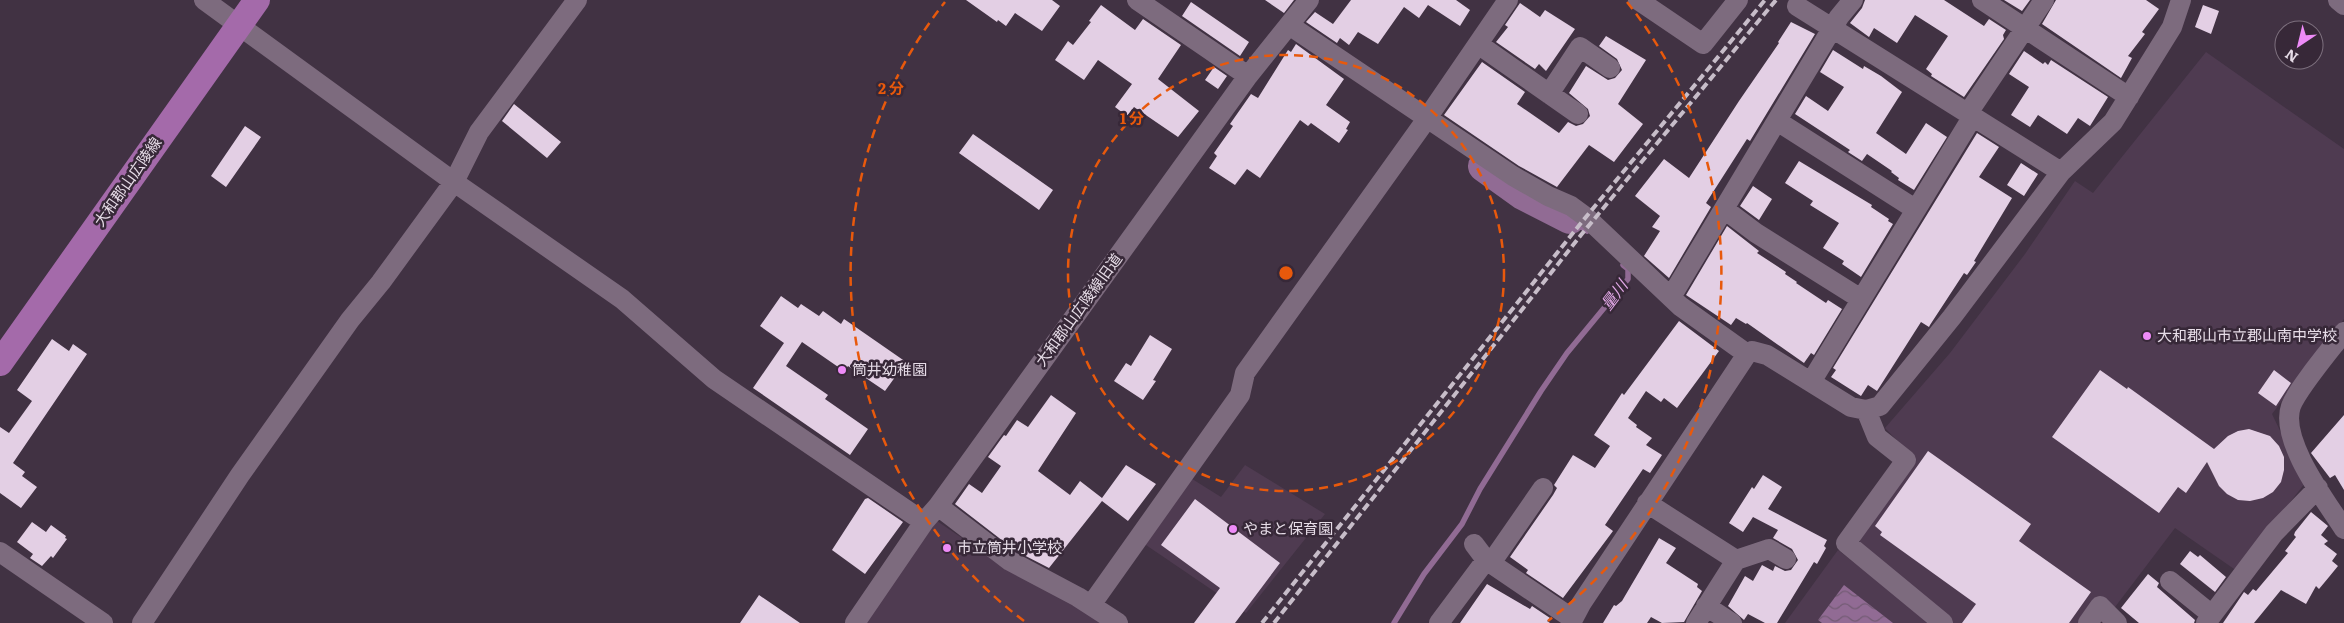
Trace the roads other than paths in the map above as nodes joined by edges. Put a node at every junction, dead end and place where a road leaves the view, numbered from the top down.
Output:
1 (204, 0) edge
2 (257, 0) edge
3 (577, 0) edge
4 (1138, 0) edge
5 (1309, 0) edge
6 (1508, 0) edge
7 (1638, 0) edge
8 (1738, 0) edge
9 (1853, 0) edge
10 (1982, 0) edge
11 (2044, 0) edge
12 (2181, 0) edge
13 (2338, 0) edge
14 (2344, 4) edge
15 (1798, 6) dead end
16 (239, 25) junction
17 (1289, 25) junction
18 (2025, 28) junction
19 (1832, 29) junction
20 (1478, 44) junction
21 (1610, 68) dead end
22 (1248, 76) junction
23 (1548, 94) junction
24 (2129, 97) junction
25 (1578, 114) dead end
26 (1970, 114) junction
27 (1424, 122) junction
28 (1776, 122) junction
29 (2061, 172) junction
30 (454, 182) junction
31 (1724, 209) junction
32 (1915, 209) junction
33 (1671, 297) junction
34 (1861, 299) junction
35 (2344, 332) edge
36 (1746, 354) junction
37 (0, 364) edge
38 (1811, 382) junction
39 (1866, 410) junction
40 (1543, 488) dead end
41 (2318, 488) junction
42 (1647, 503) junction
43 (938, 506) junction
44 (924, 522) junction
45 (2344, 529) edge
46 (1474, 544) dead end
47 (0, 552) edge
48 (1786, 559) dead end
49 (1736, 560) junction
50 (1488, 562) junction
51 (2170, 581) dead end
52 (1091, 606) junction
53 (1706, 606) junction
54 (2209, 619) edge
55 (1572, 621) edge
56 (102, 623) edge
57 (142, 623) edge
58 (855, 623) edge
59 (1118, 623) edge
60 (1439, 623) edge
61 (1696, 623) edge
62 (1732, 623) edge
63 (1943, 623) edge
64 (2088, 623) edge
65 (2117, 623) edge

1 - 16 street
2 - 16 main road, 大和郡山広陵線
3 - 30 street
4 - 22 street
5 - 17 street, 大和郡山広陵線旧道
6 - 20 street
7 - 8 street
9 - 19 street
10 - 18 street
11 - 18 street
12 - 24 street
13 - 14 street
15 - 19 street
16 - 30 street
16 - 37 main road, 大和郡山広陵線
17 - 22 street, 大和郡山広陵線旧道
17 - 27 street
18 - 24 street
18 - 26 street
19 - 26 street
19 - 28 street
20 - 23 street
20 - 27 street
21 - 23 street
22 - 43 street, 大和郡山広陵線旧道
23 - 25 street
24 - 29 street
26 - 29 street
26 - 32 street
27 - 33 street
27 - 52 street
28 - 31 street
28 - 32 street
29 - 39 street
30 - 44 street
30 - 57 street
31 - 33 street
31 - 34 street
32 - 34 street
33 - 36 street
34 - 38 street
35 - 41 street
36 - 38 street
36 - 42 street
38 - 39 street
39 - 63 street
40 - 50 street
41 - 45 street
41 - 54 street
42 - 49 street
42 - 55 street
43 - 44 street, 大和郡山広陵線旧道
43 - 52 street
44 - 58 street, 大和郡山広陵線旧道
46 - 50 street
47 - 56 street
48 - 49 street
49 - 53 street
50 - 55 street
50 - 60 street
51 - 54 street
52 - 59 street
53 - 61 street
53 - 62 street
64 - 65 street

